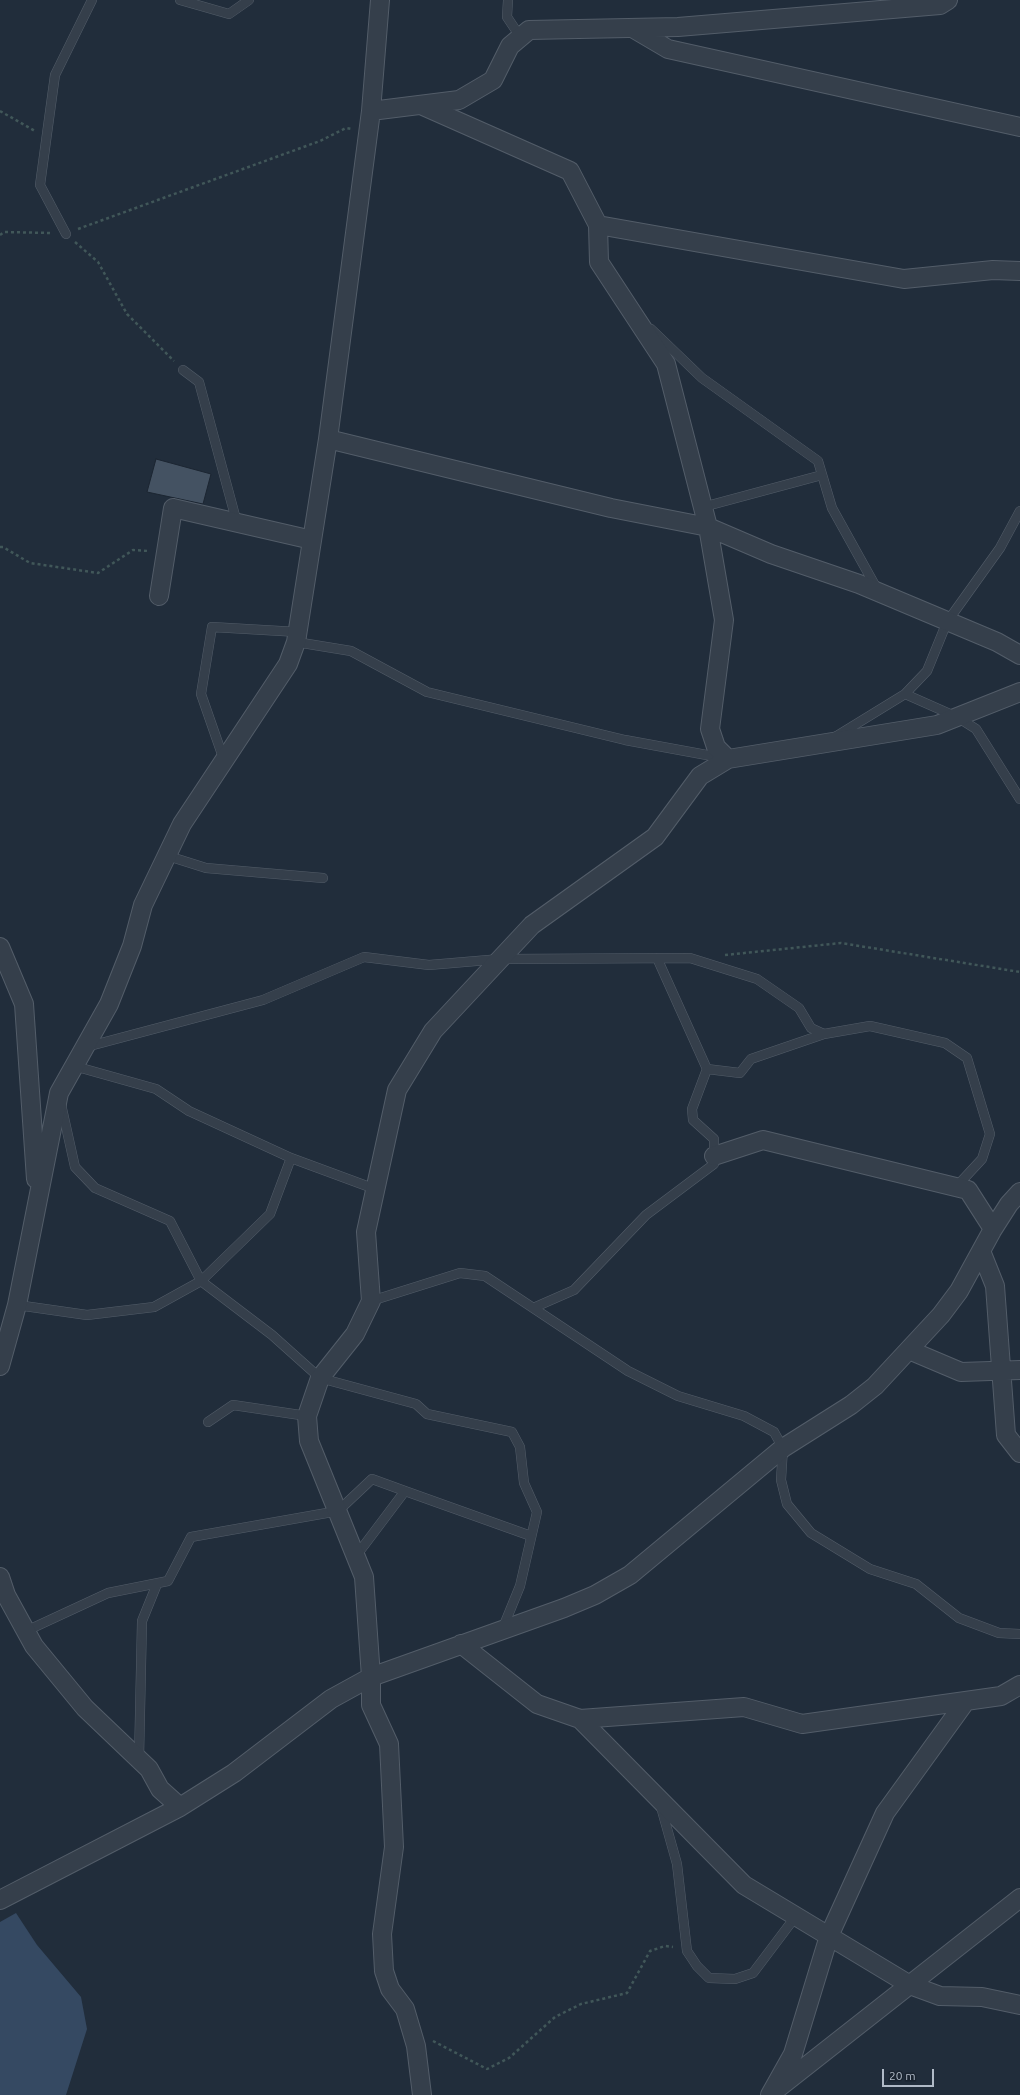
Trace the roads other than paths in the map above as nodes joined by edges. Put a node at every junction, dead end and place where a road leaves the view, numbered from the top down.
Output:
1 (92, 0) edge
2 (180, 0) edge
3 (249, 0) edge
4 (380, 0) edge
5 (508, 0) edge
6 (948, 0) edge
7 (634, 29) junction
8 (521, 38) junction
9 (421, 105) junction
10 (371, 111) junction
11 (1020, 127) edge
12 (598, 225) junction
13 (66, 234) road end
14 (1020, 271) edge
15 (631, 311) junction
16 (183, 370) road end
17 (328, 439) junction
18 (822, 475) junction
19 (703, 507) junction
20 (1020, 511) edge
21 (237, 523) junction
22 (708, 528) junction
23 (312, 540) junction
24 (879, 592) junction
25 (159, 596) dead end
26 (947, 622) junction
27 (297, 637) junction
28 (1020, 655) edge
29 (1020, 692) edge
30 (905, 694) junction
31 (957, 717) junction
32 (825, 743) junction
33 (728, 759) junction
34 (224, 760) junction
35 (1020, 799) edge
36 (168, 856) junction
37 (323, 878) dead end
38 (0, 947) edge
39 (657, 958) junction
40 (500, 960) junction
41 (824, 1034) junction
42 (84, 1047) junction
43 (74, 1066) junction
44 (707, 1069) junction
45 (59, 1093) junction
46 (714, 1156) junction
47 (291, 1158) junction
48 (956, 1187) junction
49 (375, 1189) junction
50 (1020, 1192) edge
51 (38, 1204) junction
52 (993, 1229) junction
53 (981, 1251) junction
54 (201, 1281) junction
55 (371, 1301) junction
56 (16, 1305) junction
57 (533, 1308) junction
58 (909, 1350) junction
59 (0, 1366) edge
60 (1020, 1370) edge
61 (1001, 1372) junction
62 (320, 1378) junction
63 (307, 1416) junction
64 (208, 1422) dead end
65 (1006, 1435) junction
66 (783, 1448) junction
67 (1020, 1453) edge
68 (1020, 1468) edge
69 (405, 1491) junction
70 (338, 1511) junction
71 (531, 1536) junction
72 (356, 1556) junction
73 (0, 1577) edge
74 (157, 1584) junction
75 (502, 1630) junction
76 (26, 1631) junction
77 (1020, 1634) edge
78 (460, 1644) junction
79 (371, 1677) junction
80 (1020, 1684) edge
81 (966, 1701) junction
82 (580, 1719) junction
83 (139, 1759) junction
84 (659, 1800) junction
85 (180, 1807) junction
86 (1020, 1898) edge
87 (0, 1900) edge
88 (796, 1916) junction
89 (829, 1936) junction
90 (910, 1985) junction
91 (1020, 2005) edge
92 (422, 2095) edge
93 (770, 2095) edge

1 - 13 lane
2 - 3 lane
4 - 10 street
5 - 8 lane
6 - 7 street
7 - 8 street
7 - 11 street
8 - 9 street
9 - 10 street
9 - 12 street
10 - 17 street
12 - 14 street
12 - 15 street
15 - 18 lane
15 - 19 street
16 - 21 lane
17 - 22 street
17 - 23 street
18 - 19 lane
18 - 24 lane
19 - 22 street
20 - 26 lane
21 - 23 street
21 - 25 street
22 - 24 street
22 - 33 street
23 - 27 street
24 - 26 street
26 - 28 street
26 - 30 lane
27 - 33 lane
27 - 34 street
27 - 34 lane
29 - 31 street
30 - 31 lane
30 - 32 lane
31 - 32 street
31 - 35 lane
32 - 33 street
33 - 40 street
34 - 36 street
36 - 37 lane
36 - 42 street
38 - 51 street
39 - 40 lane
39 - 41 lane
39 - 44 lane
40 - 42 lane
40 - 49 street
41 - 44 lane
41 - 48 lane
42 - 43 street
43 - 45 street
43 - 47 lane
44 - 46 lane
45 - 51 street
45 - 54 lane
46 - 48 street
46 - 57 lane
47 - 49 lane
47 - 54 lane
48 - 52 street
49 - 55 street
50 - 52 street
51 - 56 street
52 - 53 street
53 - 58 street
53 - 61 street
54 - 56 lane
54 - 62 lane
55 - 57 lane
55 - 62 street
56 - 59 street
57 - 66 lane
58 - 61 street
58 - 66 street
60 - 61 street
61 - 65 street
62 - 63 street
62 - 71 lane
63 - 64 lane
63 - 70 street
65 - 67 street
65 - 68 street
66 - 75 street
66 - 77 lane
69 - 70 lane
69 - 71 lane
69 - 72 lane
70 - 72 street
70 - 74 lane
71 - 75 lane
72 - 79 street
73 - 76 street
74 - 76 lane
74 - 83 lane
75 - 78 street
76 - 83 street
78 - 79 street
78 - 82 street
79 - 85 street
79 - 92 street
80 - 81 street
81 - 82 street
81 - 89 street
82 - 84 street
83 - 85 street
84 - 88 street
84 - 88 lane
85 - 87 street
86 - 90 street
88 - 89 street
89 - 90 street
89 - 93 street
90 - 91 street
90 - 93 street

